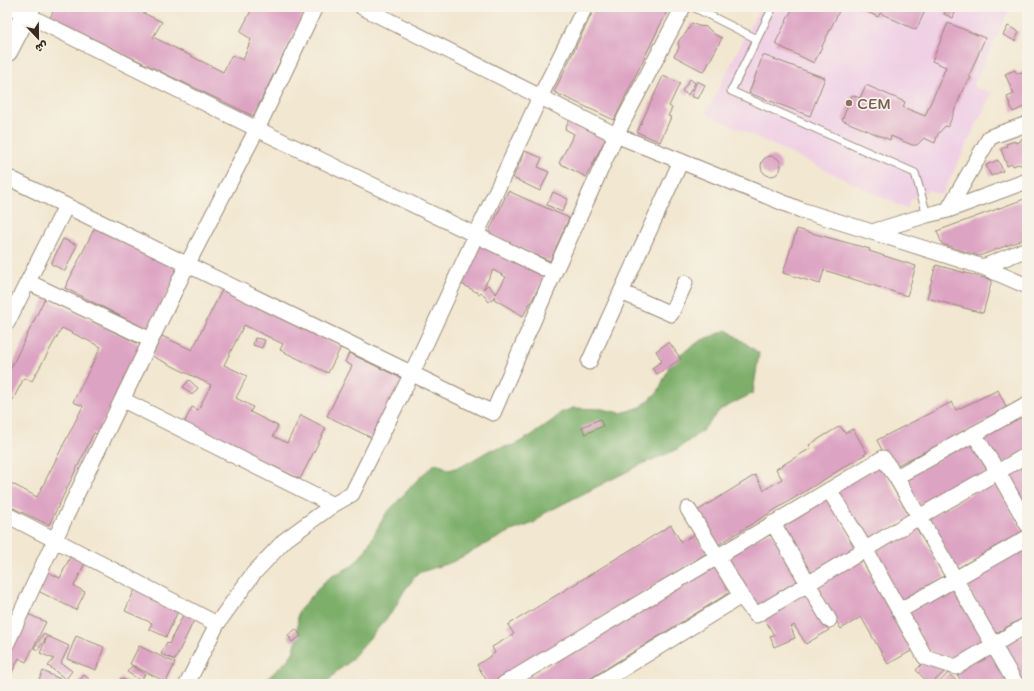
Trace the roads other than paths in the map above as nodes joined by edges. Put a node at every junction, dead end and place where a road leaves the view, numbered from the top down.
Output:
1 (315, 7) edge
2 (362, 7) edge
3 (585, 7) edge
4 (683, 7) edge
5 (693, 7) edge
6 (773, 7) edge
7 (22, 9) edge
8 (756, 40) junction
9 (7, 51) edge
10 (540, 97) junction
11 (1027, 124) edge
12 (257, 129) junction
13 (616, 135) junction
14 (681, 161) junction
15 (7, 177) edge
16 (1027, 181) edge
17 (66, 206) junction
18 (948, 210) junction
19 (927, 215) junction
20 (872, 232) junction
21 (476, 235) junction
22 (1027, 249) edge
23 (188, 265) junction
24 (983, 267) junction
25 (554, 273) junction
26 (28, 282) junction
27 (685, 282) dead end
28 (1027, 286) edge
29 (621, 292) junction
30 (7, 323) edge
31 (151, 340) junction
32 (589, 362) dead end
33 (412, 373) junction
34 (122, 400) junction
35 (1027, 404) edge
36 (974, 434) junction
37 (1027, 455) edge
38 (998, 472) junction
39 (896, 477) junction
40 (829, 490) junction
41 (333, 505) junction
42 (688, 509) dead end
43 (7, 515) edge
44 (919, 516) junction
45 (773, 523) junction
46 (1027, 524) edge
47 (1027, 538) edge
48 (55, 540) junction
49 (865, 549) junction
50 (717, 556) junction
51 (955, 579) junction
52 (808, 584) junction
53 (742, 596) junction
54 (900, 611) junction
55 (828, 620) dead end
56 (217, 624) junction
57 (1027, 626) edge
58 (7, 643) edge
59 (993, 645) junction
60 (187, 684) edge
61 (504, 684) edge
62 (598, 684) edge
63 (1016, 684) edge

1 - 12 street
2 - 10 street
3 - 10 street
4 - 13 street
5 - 8 lane
6 - 8 lane
7 - 9 main road
7 - 12 street
8 - 19 lane
10 - 13 street
10 - 21 street
11 - 18 street
12 - 21 street
12 - 23 street
13 - 14 street
13 - 25 street
14 - 20 street
14 - 29 street
15 - 17 street
16 - 18 street
17 - 23 street
17 - 26 street
18 - 19 street
19 - 20 street
20 - 24 street
21 - 25 street
21 - 33 street
22 - 24 street
23 - 31 street
23 - 33 street
24 - 28 street
25 - 33 street
26 - 30 street
26 - 31 street
27 - 29 street
29 - 32 street
31 - 34 street
33 - 41 street
34 - 41 street
34 - 48 street
35 - 36 street
36 - 38 street
36 - 39 street
37 - 38 street
38 - 44 street
38 - 46 street
39 - 40 street
39 - 44 street
40 - 45 street
40 - 49 street
41 - 56 street
42 - 50 street
43 - 48 street
44 - 49 street
44 - 51 street
45 - 50 street
45 - 52 street
47 - 51 street
48 - 56 street
48 - 58 street
49 - 52 street
49 - 54 street
50 - 53 street
50 - 61 street
51 - 54 street
51 - 59 street
52 - 53 street
52 - 55 street
53 - 62 street
54 - 59 street
56 - 60 street
57 - 59 street
59 - 63 street

